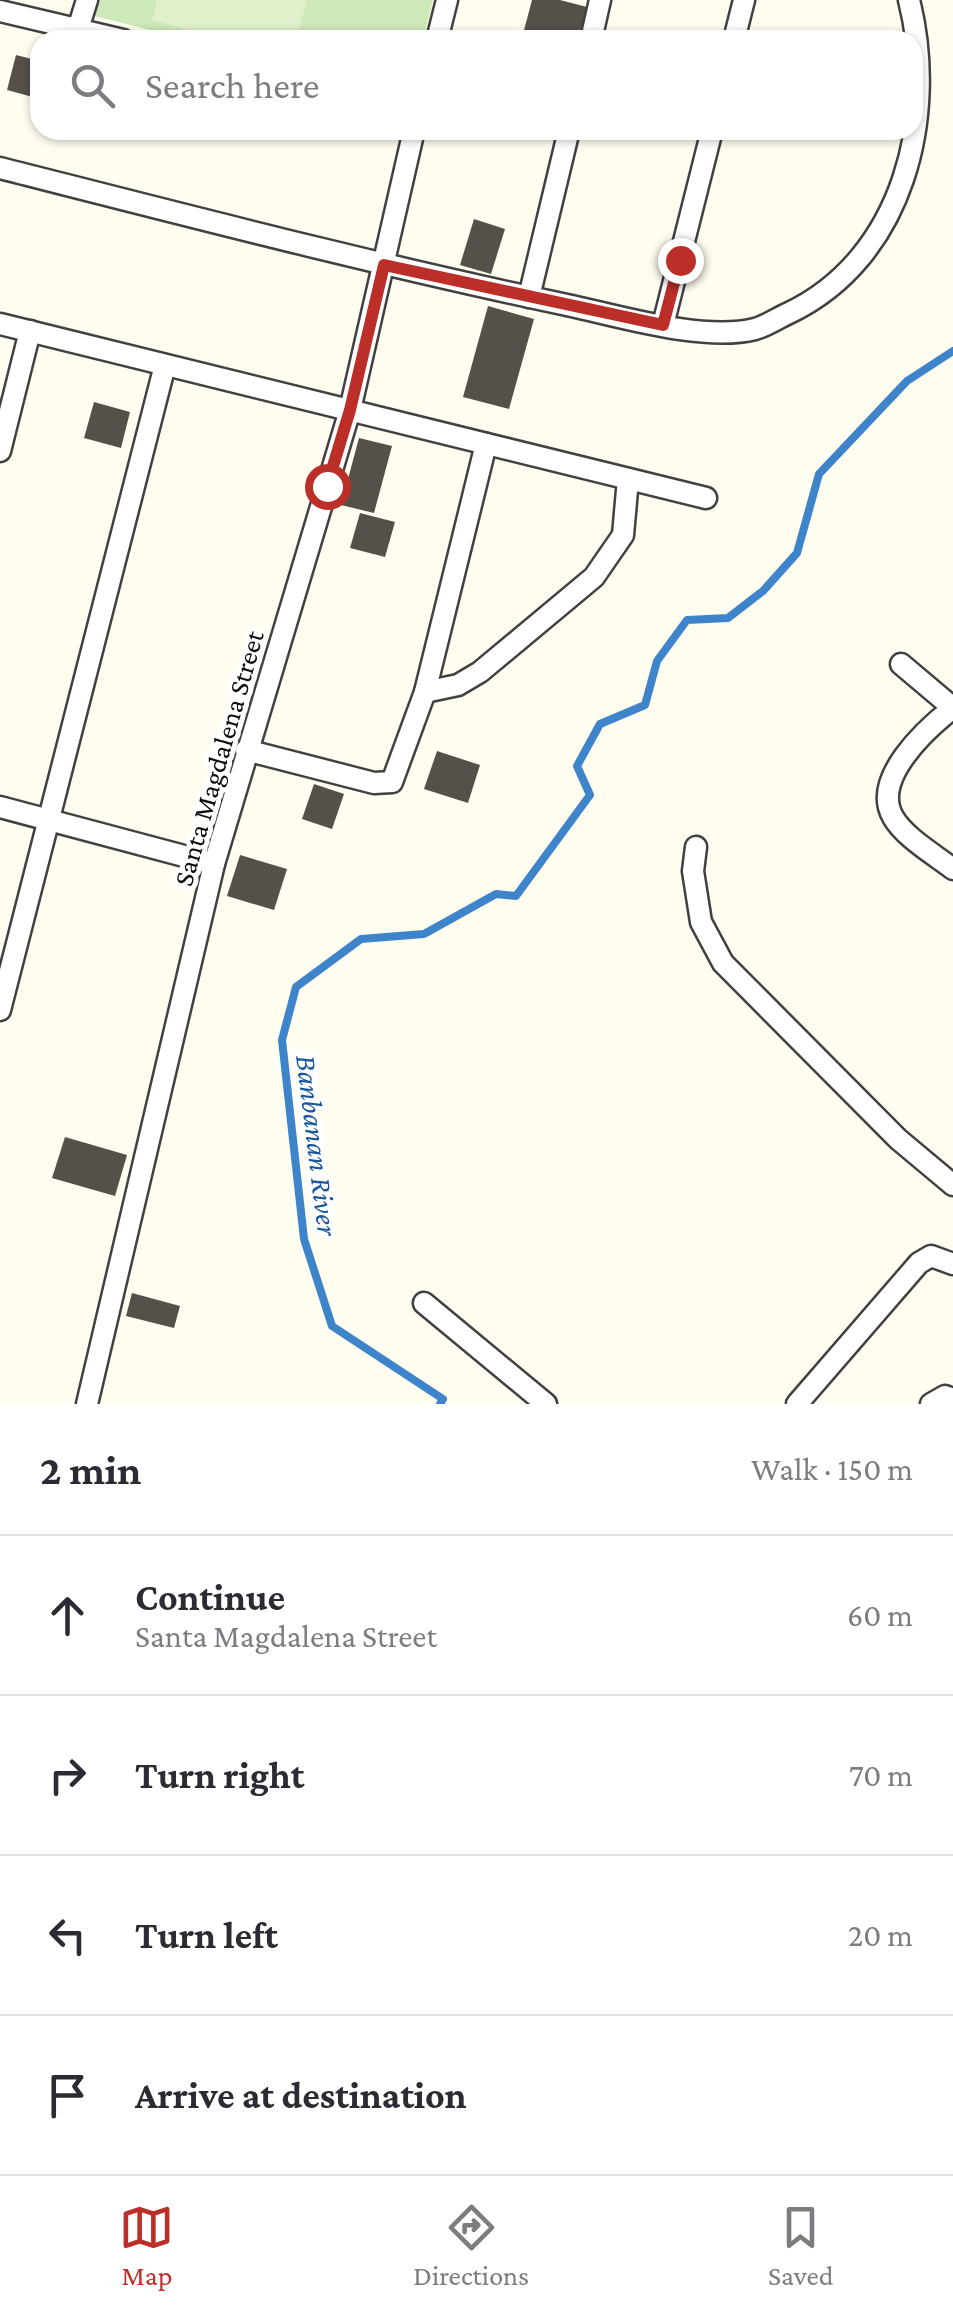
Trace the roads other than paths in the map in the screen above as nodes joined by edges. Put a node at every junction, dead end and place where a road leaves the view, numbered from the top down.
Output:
1 (88, 0) edge
2 (447, 0) edge
3 (600, 0) edge
4 (744, 0) edge
5 (910, 0) edge
6 (0, 11) edge
7 (78, 30) joint
8 (440, 30) edge
9 (593, 30) edge
10 (736, 30) edge
11 (917, 30) edge
12 (412, 140) edge
13 (567, 140) edge
14 (709, 140) edge
15 (913, 140) edge
16 (0, 168) edge
17 (384, 265) junction
18 (529, 297) junction
19 (0, 324) edge
20 (663, 325) junction
21 (30, 331) junction
22 (165, 365) junction
23 (350, 410) junction
24 (486, 444) junction
25 (0, 451) edge
26 (628, 479) junction
27 (706, 498) dead end
28 (901, 664) dead end
29 (425, 692) junction
30 (952, 708) edge
31 (246, 750) junction
32 (0, 807) edge
33 (51, 820) junction
34 (696, 847) dead end
35 (214, 864) junction
36 (953, 870) edge
37 (0, 1010) edge
38 (953, 1185) edge
39 (953, 1264) edge
40 (424, 1304) dead end
41 (953, 1399) edge
42 (86, 1404) edge
43 (546, 1404) edge
44 (797, 1404) edge
45 (932, 1404) edge

1 - 7 street
2 - 8 street
3 - 9 street
4 - 10 street
5 - 11 street
6 - 7 street
12 - 17 street, Santa Magdalena Street
13 - 18 street
14 - 20 street
15 - 20 street
16 - 17 street
17 - 18 street
17 - 23 street, Santa Magdalena Street
18 - 20 street
19 - 21 street
21 - 22 street
21 - 25 street
22 - 23 street
22 - 33 street
23 - 24 street
23 - 31 street, Santa Magdalena Street
24 - 26 street
24 - 29 street
26 - 27 street
26 - 29 street
28 - 30 street
29 - 31 street
30 - 36 street
31 - 35 street, Santa Magdalena Street
32 - 33 street
33 - 35 street
33 - 37 street
34 - 38 street
35 - 42 street, Santa Magdalena Street
39 - 44 street
40 - 43 street
41 - 45 street

